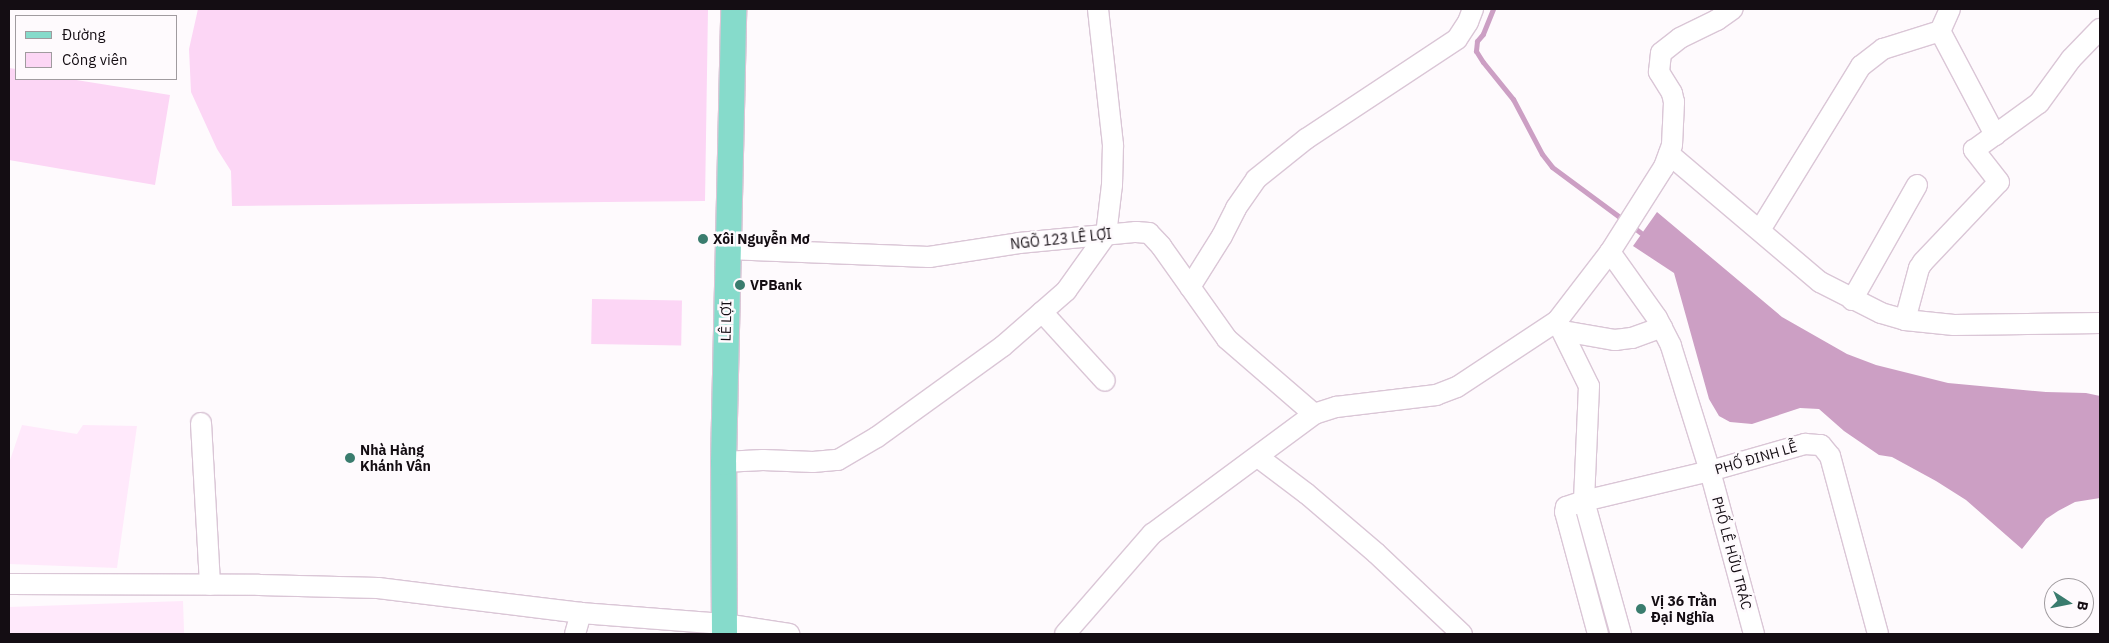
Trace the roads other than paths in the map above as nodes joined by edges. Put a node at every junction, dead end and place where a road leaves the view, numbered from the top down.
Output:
1 (733, 9) edge
2 (1098, 9) edge
3 (1473, 9) edge
4 (1733, 9) edge
5 (1950, 9) edge
6 (2100, 28) edge
7 (1940, 31) junction
8 (1994, 135) junction
9 (1669, 154) junction
10 (1917, 185) dead end
11 (1760, 230) junction
12 (1106, 234) junction
13 (1615, 244) junction
14 (727, 249) junction
15 (1190, 286) junction
16 (1852, 300) junction
17 (1042, 312) junction
18 (1905, 320) junction
19 (2100, 322) edge
20 (1560, 326) junction
21 (1662, 327) junction
22 (1105, 381) dead end
23 (1314, 414) junction
24 (201, 424) dead end
25 (1258, 458) junction
26 (723, 462) junction
27 (1710, 471) junction
28 (1584, 501) junction
29 (9, 584) edge
30 (210, 585) junction
31 (581, 613) junction
32 (724, 629) edge
33 (575, 634) edge
34 (789, 634) edge
35 (1065, 634) edge
36 (1462, 634) edge
37 (1598, 634) edge
38 (1621, 634) edge
39 (1754, 634) edge
40 (1878, 634) edge

1 - 14 main road, LÊ LỢI
2 - 12 street
3 - 15 street
4 - 9 street
5 - 7 street
6 - 8 street
7 - 8 street
7 - 11 street
8 - 18 street
9 - 11 street
9 - 13 street
10 - 16 street
11 - 16 street
12 - 14 street, NGÕ 123 LÊ LỢI
12 - 15 street, NGÕ 123 LÊ LỢI
12 - 17 street
13 - 20 street
13 - 21 street, PHỐ LÊ HỮU TRÁC
14 - 26 main road, LÊ LỢI
15 - 23 street, NGÕ 123 LÊ LỢI
16 - 18 street
17 - 22 street
17 - 26 street
18 - 19 street
20 - 21 street
20 - 23 street
20 - 28 street
21 - 27 street, PHỐ LÊ HỮU TRÁC
23 - 25 street
24 - 30 street
25 - 35 street
25 - 36 street
26 - 32 main road, LÊ LỢI
27 - 28 street, PHỐ ĐINH LỄ
27 - 39 street, PHỐ LÊ HỮU TRÁC
27 - 40 street, PHỐ ĐINH LỄ
28 - 37 street, PHỐ ĐINH LỄ
28 - 38 street
29 - 30 street
30 - 31 street
31 - 32 street
31 - 33 street
32 - 34 street

